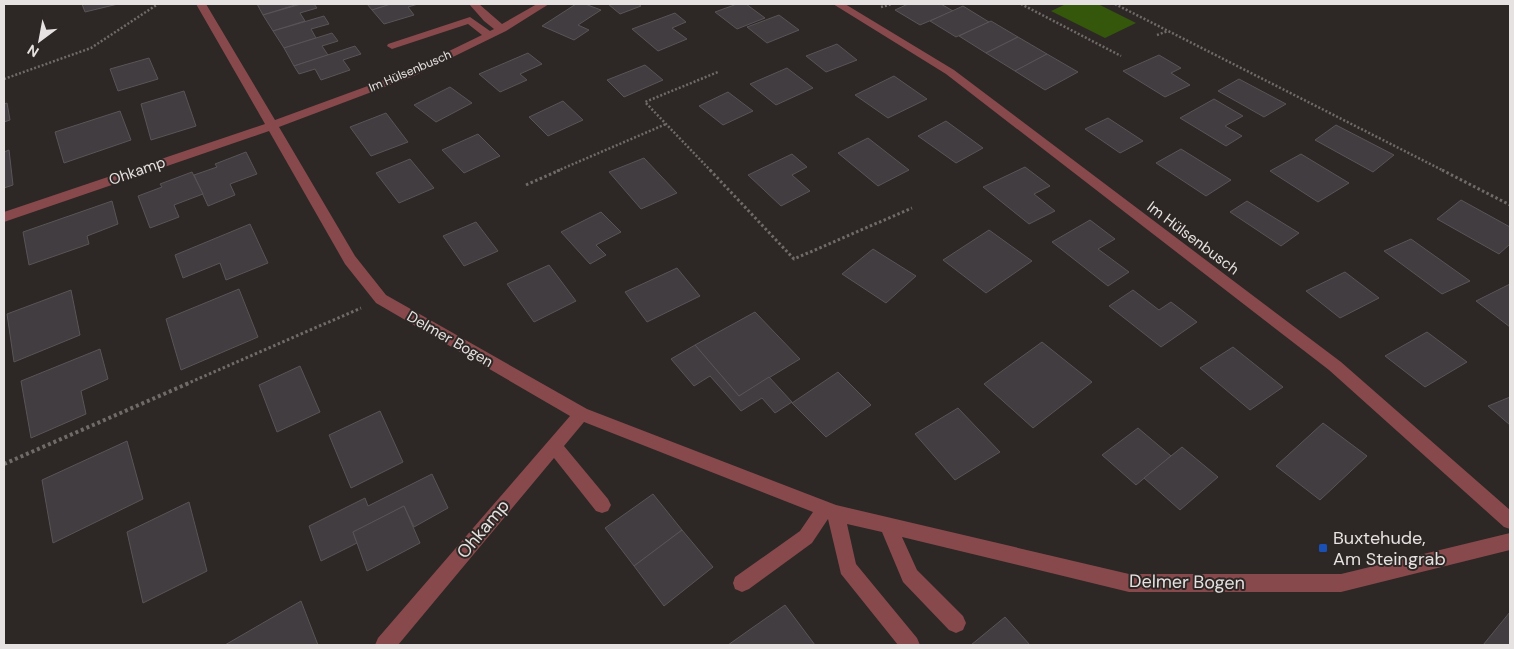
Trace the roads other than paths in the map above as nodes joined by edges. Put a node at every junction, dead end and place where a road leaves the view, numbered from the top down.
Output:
1 (201, 4) edge
2 (474, 4) edge
3 (544, 4) edge
4 (838, 4) edge
5 (502, 29) junction
6 (488, 36) junction
7 (392, 46) dead end
8 (271, 126) junction
9 (4, 217) edge
10 (581, 414) junction
11 (554, 446) junction
12 (602, 505) dead end
13 (831, 511) junction
14 (1510, 522) edge
15 (888, 526) junction
16 (1510, 542) edge
17 (742, 583) dead end
18 (956, 624) dead end
19 (385, 645) edge
20 (910, 645) edge

1 - 8 street, Delmer Bogen
2 - 5 street
3 - 5 street, Im Hülsenbusch
4 - 14 street, Im Hülsenbusch
5 - 6 street, Im Hülsenbusch
6 - 7 street
6 - 8 street, Im Hülsenbusch
8 - 9 street, Ohkamp
8 - 10 street, Delmer Bogen
10 - 11 street, Ohkamp
10 - 13 street, Delmer Bogen
11 - 12 street
11 - 19 street, Ohkamp
13 - 15 street, Delmer Bogen
13 - 17 street
13 - 20 street
15 - 16 street, Delmer Bogen
15 - 18 street

